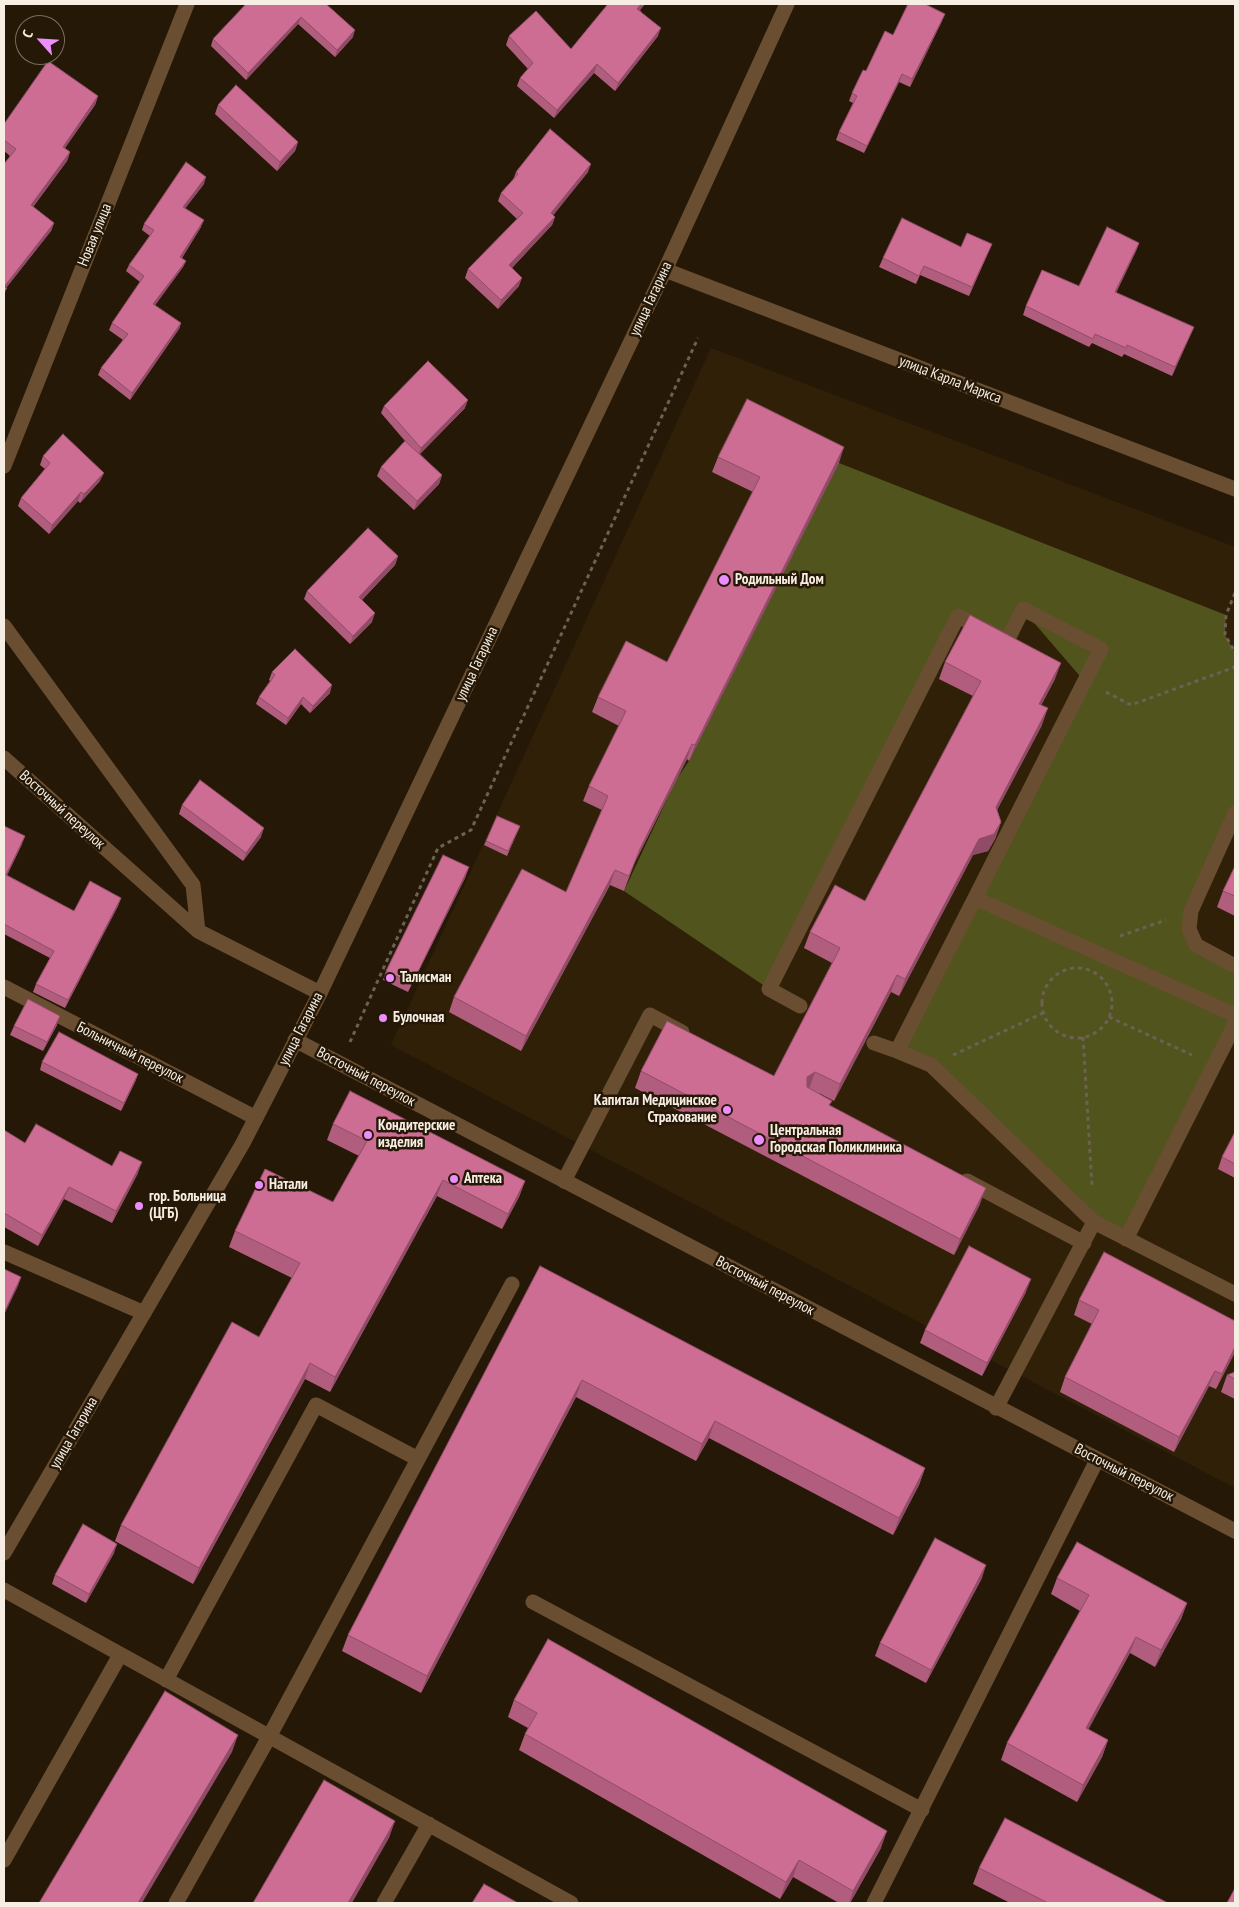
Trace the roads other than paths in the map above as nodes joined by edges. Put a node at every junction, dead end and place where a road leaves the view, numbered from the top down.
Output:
1 (187, 4) edge
2 (788, 4) edge
3 (664, 270) junction
4 (4, 466) edge
5 (1235, 489) edge
6 (4, 626) edge
7 (4, 758) edge
8 (1235, 813) edge
9 (974, 898) junction
10 (198, 931) junction
11 (1235, 966) edge
12 (4, 987) edge
13 (320, 993) junction
14 (800, 1006) dead end
15 (1235, 1015) edge
16 (1235, 1024) edge
17 (295, 1040) junction
18 (699, 1041) edge
19 (874, 1043) edge
20 (897, 1052) junction
21 (256, 1118) junction
22 (955, 1175) edge
23 (564, 1181) junction
24 (1094, 1222) junction
25 (1126, 1239) junction
26 (1084, 1243) junction
27 (4, 1252) edge
28 (512, 1284) dead end
29 (1235, 1294) edge
30 (144, 1314) junction
31 (996, 1408) junction
32 (418, 1459) junction
33 (1097, 1460) junction
34 (1235, 1531) edge
35 (4, 1553) edge
36 (4, 1590) edge
37 (533, 1602) dead end
38 (120, 1655) junction
39 (166, 1680) junction
40 (269, 1737) junction
41 (922, 1810) junction
42 (429, 1824) junction
43 (4, 1860) edge
44 (176, 1903) edge
45 (384, 1903) edge
46 (571, 1903) edge
47 (874, 1903) edge

1 - 4 street, Новая улица
2 - 3 street, улица Гагарина
3 - 5 street, улица Карла Маркса
3 - 13 street, улица Гагарина
6 - 10 street
7 - 10 street, Восточный переулок
8 - 11 street
9 - 14 street
9 - 15 street
9 - 20 street
10 - 13 street, Восточный переулок
12 - 21 street, Больничный переулок
13 - 17 street, улица Гагарина
16 - 25 street
17 - 21 street, улица Гагарина
17 - 23 street, Восточный переулок
18 - 23 street
19 - 20 street
20 - 24 street
21 - 30 street, улица Гагарина
22 - 26 street
23 - 31 street, Восточный переулок
24 - 25 street
24 - 26 street
25 - 29 street
26 - 31 street
27 - 30 street
28 - 32 street
30 - 35 street, улица Гагарина
31 - 33 street, Восточный переулок
32 - 39 street
32 - 40 street
33 - 34 street, Восточный переулок
33 - 41 street
36 - 38 street
37 - 41 street
38 - 39 street
38 - 43 street
39 - 40 street
40 - 42 street
40 - 44 street
41 - 47 street
42 - 45 street
42 - 46 street

